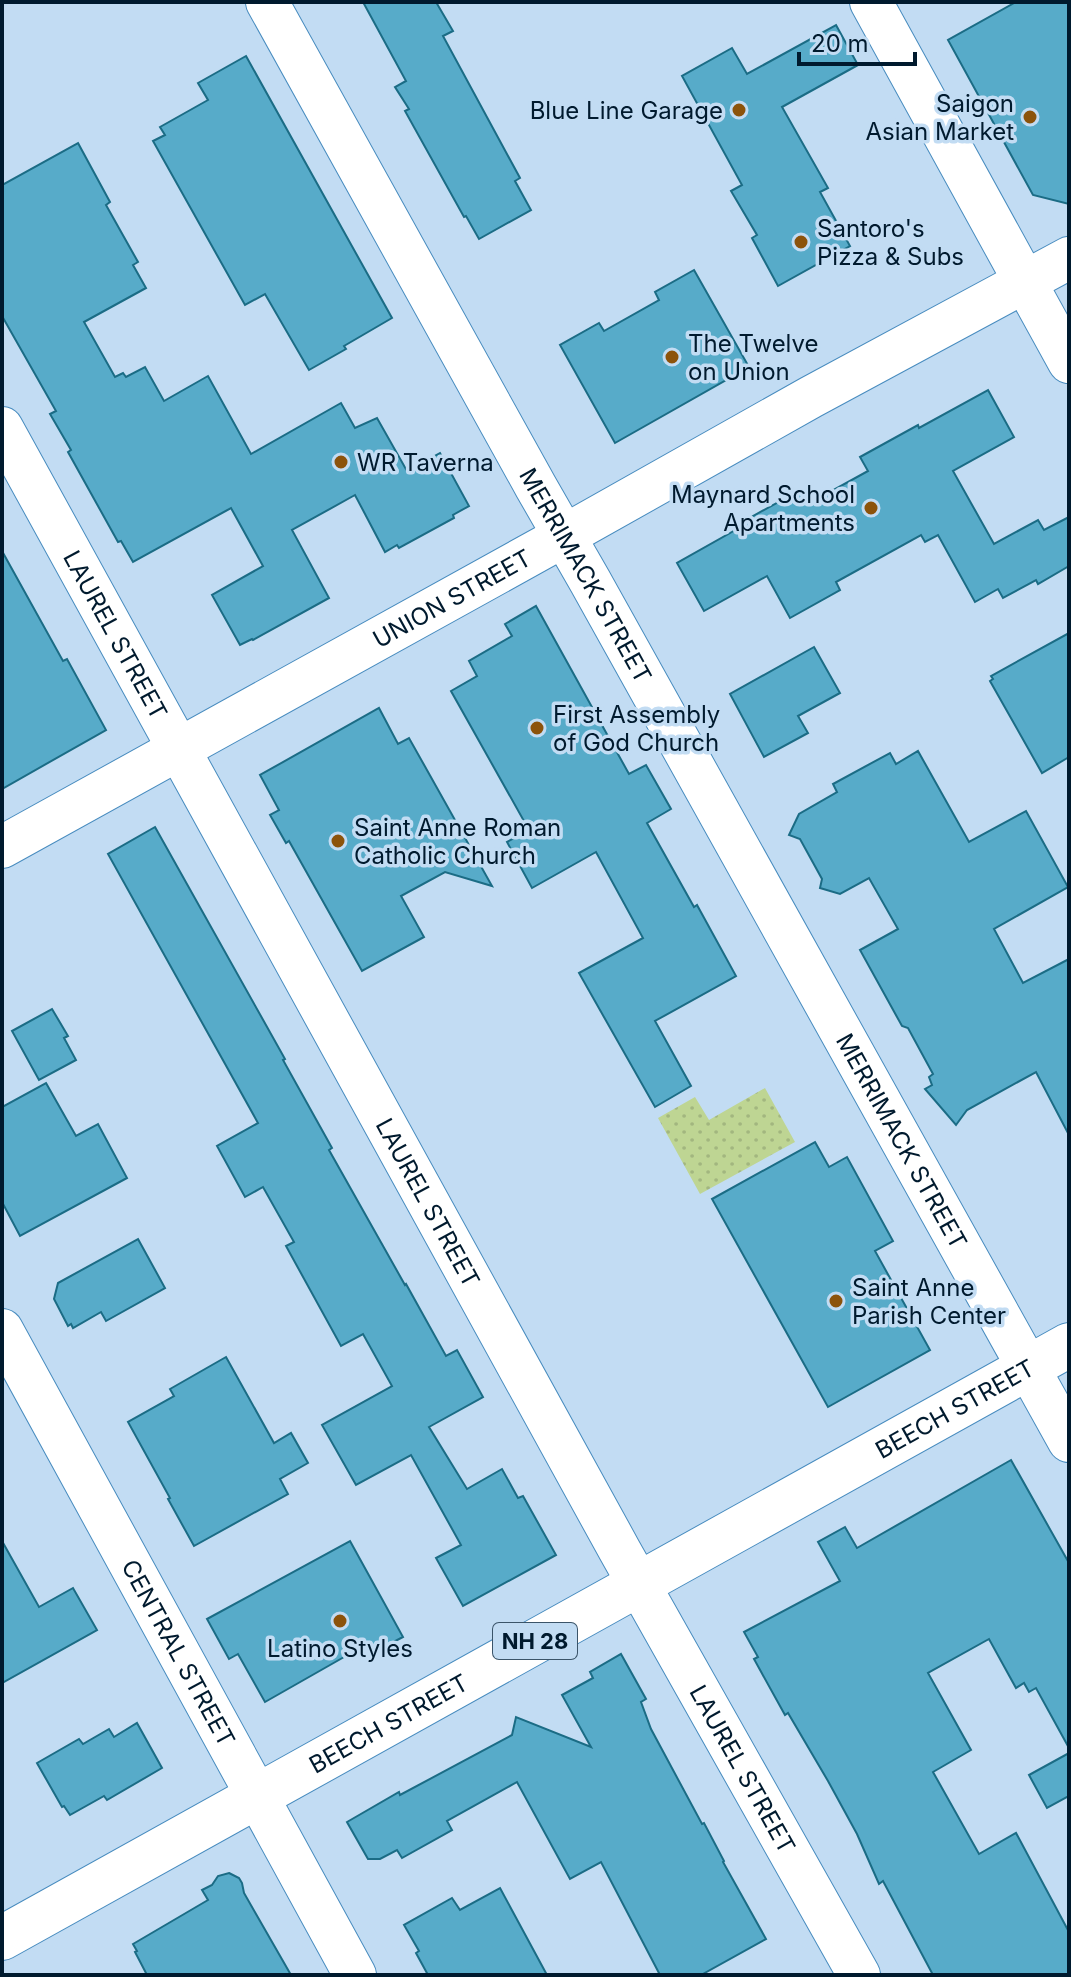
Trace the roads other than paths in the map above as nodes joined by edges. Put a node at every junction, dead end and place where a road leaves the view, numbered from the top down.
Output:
1 (267, 2) edge
2 (871, 2) edge
3 (1069, 258) edge
4 (1024, 283) junction
5 (1069, 362) edge
6 (2, 428) edge
7 (564, 536) junction
8 (180, 749) junction
9 (2, 847) edge
10 (2, 1330) edge
11 (1069, 1345) edge
12 (1028, 1367) junction
13 (1069, 1441) edge
14 (638, 1583) junction
15 (256, 1795) junction
16 (2, 1938) edge
17 (355, 1975) edge
18 (859, 1975) edge

1 - 7 street, MERRIMACK STREET
2 - 4 street
3 - 4 street, UNION STREET
4 - 5 street
4 - 7 street, UNION STREET
6 - 8 street, LAUREL STREET
7 - 8 street, UNION STREET
7 - 12 street, MERRIMACK STREET
8 - 9 street, UNION STREET
8 - 14 street, LAUREL STREET
10 - 15 street, CENTRAL STREET
11 - 12 main road, BEECH STREET / NH 28
12 - 13 street, MERRIMACK STREET
12 - 14 main road, BEECH STREET / NH 28
14 - 15 main road, BEECH STREET / NH 28
14 - 18 street, LAUREL STREET
15 - 16 main road, BEECH STREET / NH 28
15 - 17 street, CENTRAL STREET

